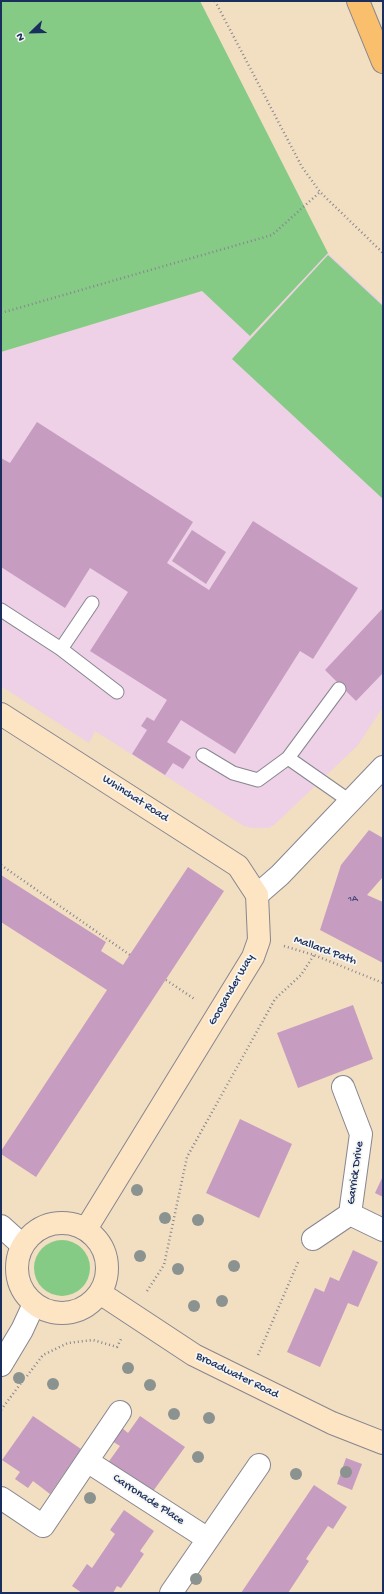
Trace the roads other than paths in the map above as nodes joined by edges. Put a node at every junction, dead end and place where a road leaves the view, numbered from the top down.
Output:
1 (358, 1) edge
2 (383, 62) edge
3 (92, 603) dead end
4 (1, 610) edge
5 (62, 650) junction
6 (339, 689) dead end
7 (116, 692) dead end
8 (1, 714) edge
9 (203, 755) dead end
10 (288, 758) junction
11 (383, 768) edge
12 (351, 802) junction
13 (258, 895) junction
14 (343, 1087) dead end
15 (350, 1214) junction
16 (1, 1226) edge
17 (86, 1229) junction
18 (383, 1230) edge
19 (313, 1239) road end
20 (22, 1245) junction
21 (100, 1293) junction
22 (34, 1304) junction
23 (1, 1365) edge
24 (120, 1412) dead end
25 (383, 1443) edge
26 (87, 1460) junction
27 (259, 1465) dead end
28 (1, 1498) edge
29 (208, 1539) junction
30 (171, 1593) edge

1 - 2 main road
3 - 5 lane
4 - 5 lane
5 - 7 lane
6 - 10 lane
8 - 13 street, Whinchat Road
9 - 10 lane
10 - 12 lane
11 - 12 street
12 - 13 street
13 - 17 street, Goosander Way
14 - 15 street, Garrick Drive
15 - 18 street, Garrick Drive
15 - 19 street, Garrick Drive
16 - 20 street
17 - 20 street
17 - 21 street
20 - 22 street
21 - 22 street
21 - 25 street, Broadwater Road
22 - 23 street
24 - 26 street
26 - 28 street
26 - 29 street, Carronade Place
27 - 29 street
29 - 30 street

